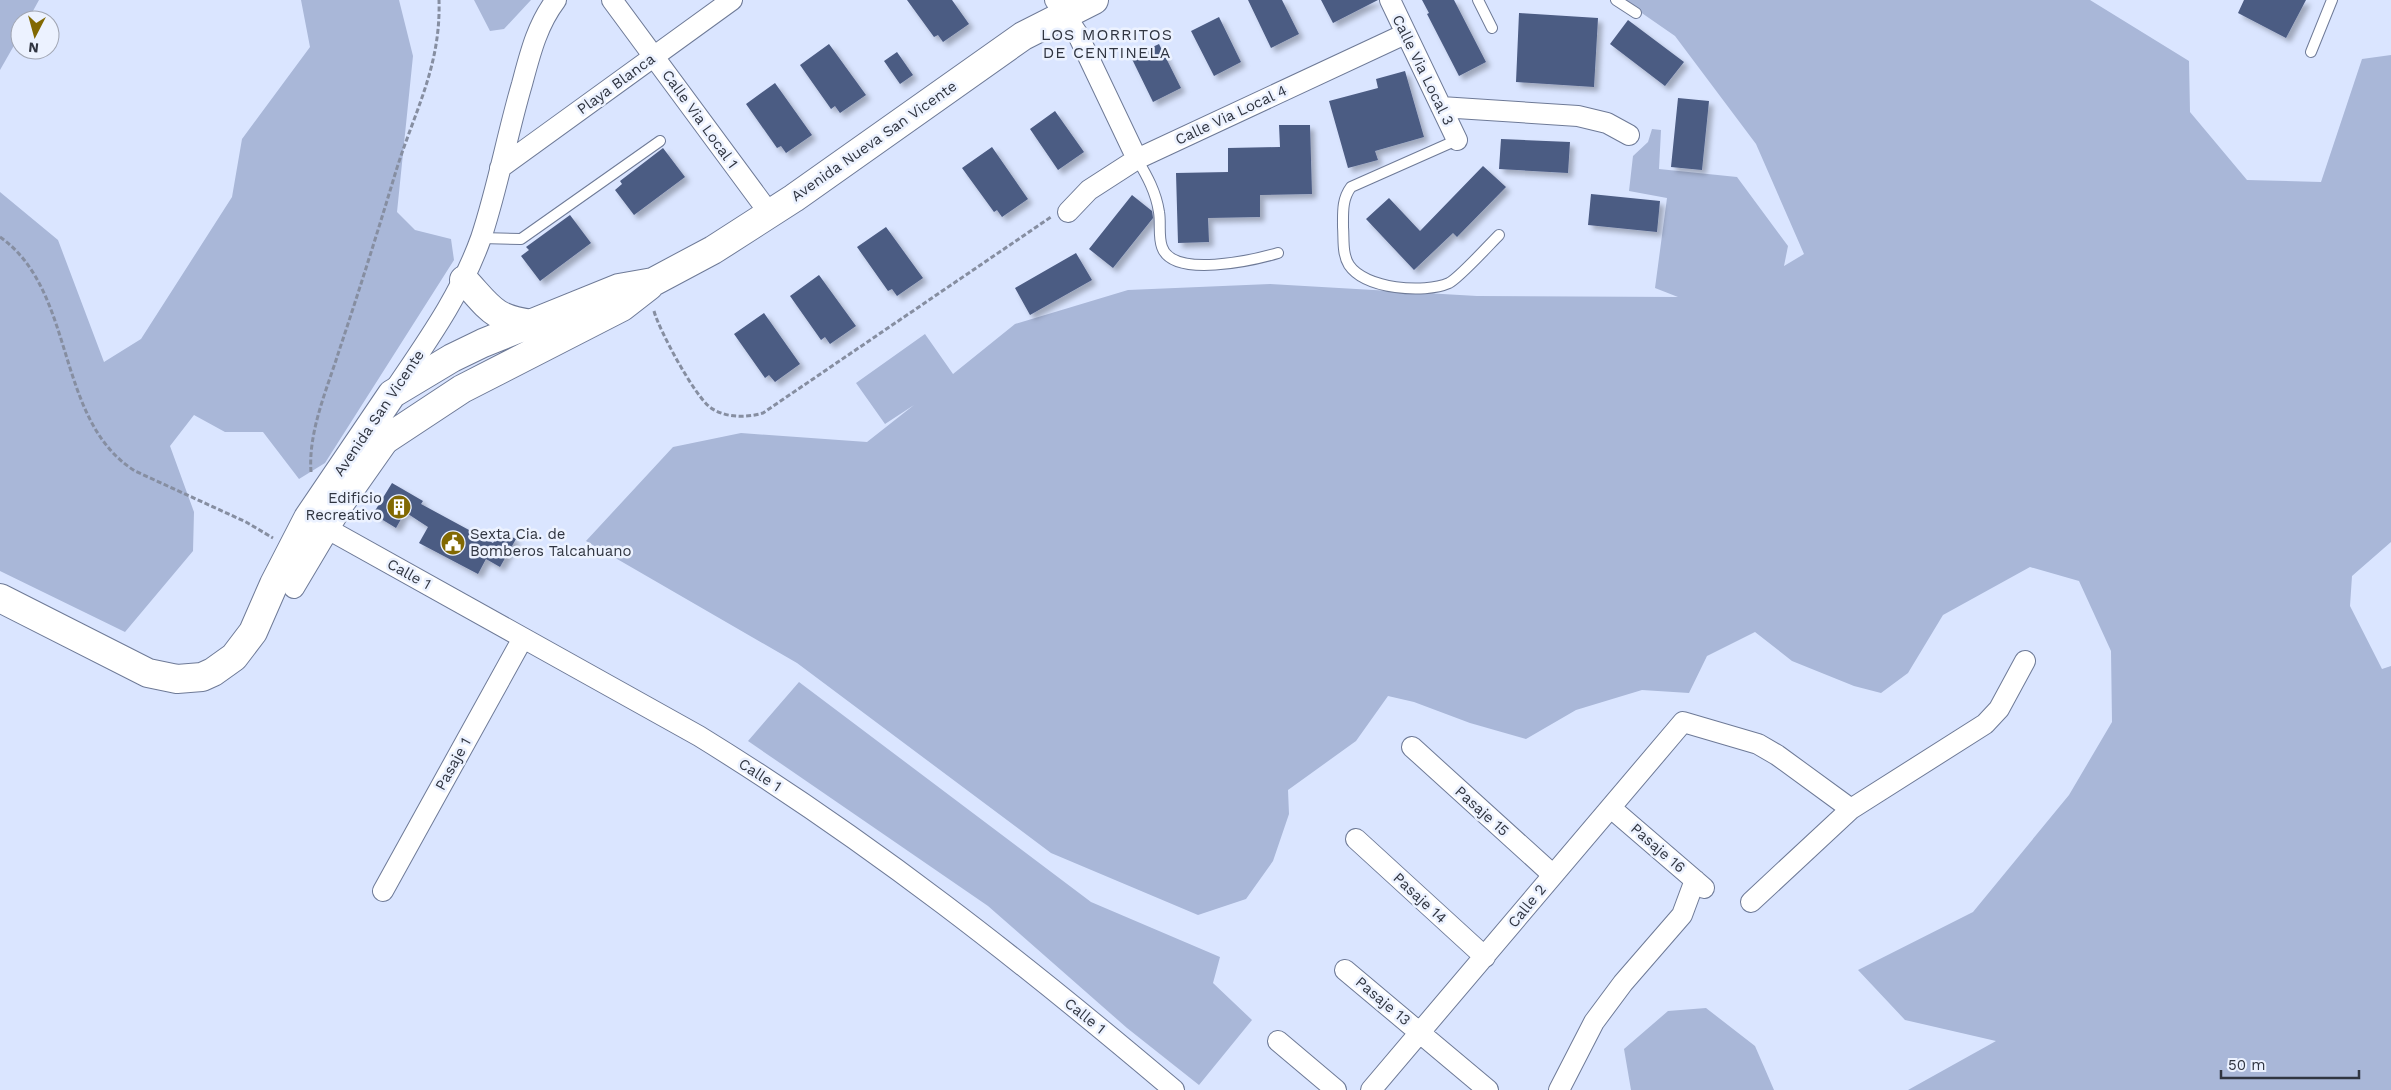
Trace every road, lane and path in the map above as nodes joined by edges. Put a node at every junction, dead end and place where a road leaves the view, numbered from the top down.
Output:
1 (439, 0) edge
2 (556, 0) edge
3 (612, 0) edge
4 (732, 0) edge
5 (1094, 0) edge
6 (1390, 0) edge
7 (1478, 0) edge
8 (1616, 0) edge
9 (2332, 0) edge
10 (1060, 7) edge
11 (1636, 14) dead end
12 (1492, 28) dead end
13 (1405, 34) junction
14 (2310, 52) dead end
15 (655, 57) junction
16 (1441, 107) junction
17 (1629, 135) dead end
18 (1457, 140) joint
19 (660, 142) dead end
20 (1137, 159) junction
21 (500, 168) junction
22 (1068, 212) joint
23 (770, 214) junction
24 (1500, 235) dead end
25 (0, 237) edge
26 (481, 238) junction
27 (1278, 254) dead end
28 (464, 280) junction
29 (653, 282) junction
30 (533, 324) junction
31 (392, 394) junction
32 (396, 432) junction
33 (340, 469) junction
34 (323, 495) junction
35 (318, 524) junction
36 (290, 550) junction
37 (294, 588) dead end
38 (0, 598) edge
39 (523, 638) junction
40 (2025, 661) dead end
41 (1412, 747) dead end
42 (1611, 808) junction
43 (1851, 809) junction
44 (1356, 838) dead end
45 (1552, 874) junction
46 (383, 891) dead end
47 (1751, 902) dead end
48 (1484, 957) junction
49 (1345, 970) dead end
50 (1420, 1033) junction
51 (1278, 1041) dead end
52 (1173, 1090) edge
53 (1336, 1090) edge
54 (1371, 1090) edge
55 (1488, 1090) edge
56 (1559, 1090) edge

1 - 34 path
2 - 21 street, Avenida San Vicente
3 - 15 street, Calle Via Local 1
4 - 15 street, Playa Blanca
5 - 10 street, Avenida Nueva San Vicente
6 - 13 street, Calle Via Local 3
7 - 12 lane
8 - 11 lane
9 - 14 lane
10 - 20 street
10 - 23 street, Avenida Nueva San Vicente
13 - 16 street, Calle Via Local 3
13 - 20 street, Calle Via Local 4
15 - 21 street, Playa Blanca
15 - 23 street, Calle Via Local 1
16 - 17 street
16 - 18 street, Calle Via Local 3
18 - 24 lane
19 - 26 lane
20 - 22 street, Calle Via Local 4
20 - 27 lane
21 - 26 street, Avenida San Vicente
22 - 29 path
23 - 29 street, Avenida Nueva San Vicente
25 - 36 path
26 - 28 street, Avenida San Vicente
28 - 30 street
28 - 31 street, Avenida San Vicente
29 - 30 street, Avenida Nueva San Vicente
29 - 32 street, Avenida Nueva San Vicente
30 - 31 street, Avenida Nueva San Vicente
31 - 33 street, Avenida San Vicente
32 - 33 street, Avenida Nueva San Vicente
32 - 35 street
33 - 34 street, Avenida San Vicente
34 - 35 street, Avenida San Vicente
35 - 36 street, Avenida San Vicente
35 - 37 street
35 - 39 street, Calle 1
36 - 38 street, Avenida San Vicente
39 - 46 street, Pasaje 1
39 - 52 street, Calle 1
40 - 43 street
41 - 45 street, Pasaje 15
42 - 43 street, Calle 2
42 - 45 street, Calle 2
42 - 56 street, Pasaje 16
43 - 47 street
44 - 48 street, Pasaje 14
45 - 48 street, Calle 2
48 - 50 street, Calle 2
49 - 50 street, Pasaje 13
50 - 54 street, Calle 2
50 - 55 street, Pasaje 13
51 - 53 street

